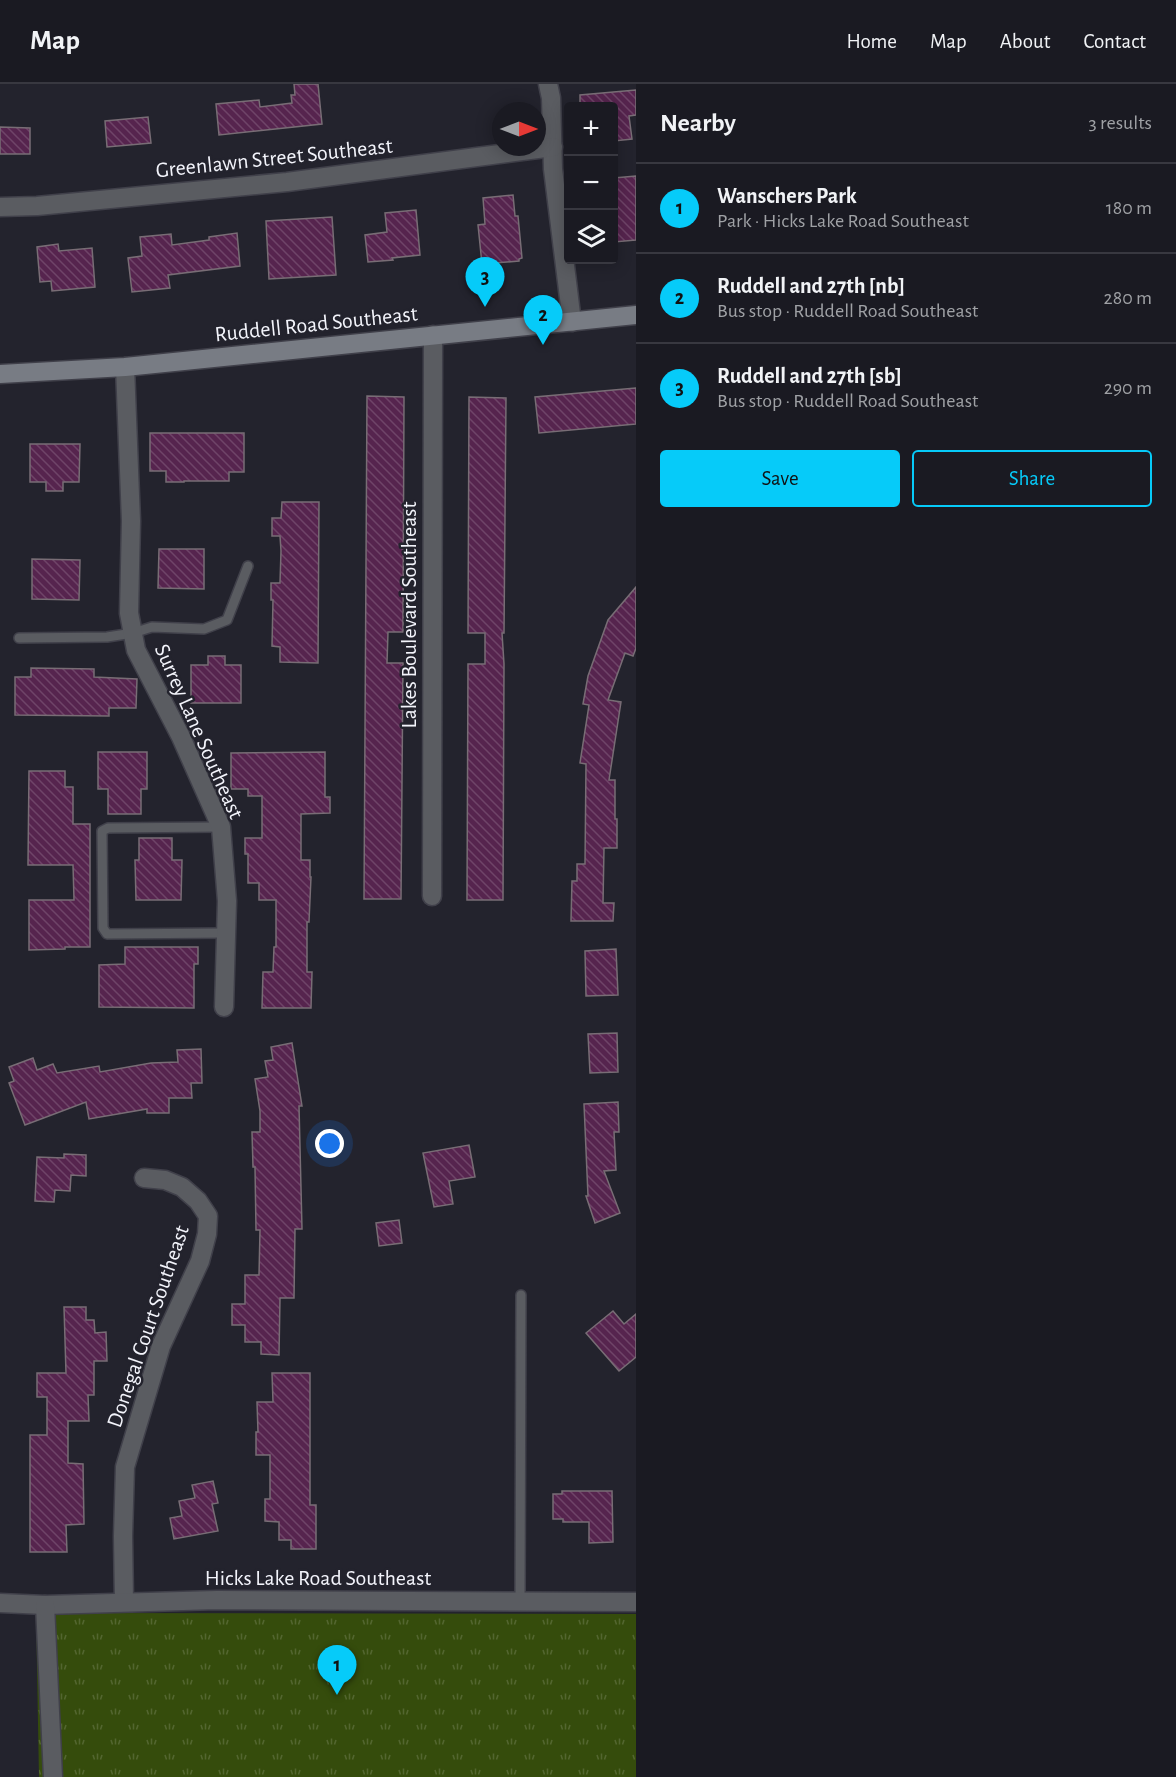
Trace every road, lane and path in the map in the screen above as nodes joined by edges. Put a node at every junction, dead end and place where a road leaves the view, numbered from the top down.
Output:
1 (548, 84) edge
2 (553, 147) junction
3 (0, 207) edge
4 (636, 315) edge
5 (572, 322) junction
6 (433, 335) junction
7 (125, 367) junction
8 (0, 374) edge
9 (248, 566) dead end
10 (133, 633) junction
11 (19, 638) dead end
12 (221, 827) junction
13 (432, 896) dead end
14 (226, 933) junction
15 (224, 1006) dead end
16 (144, 1178) dead end
17 (521, 1295) dead end
18 (520, 1601) junction
19 (124, 1602) junction
20 (636, 1602) edge
21 (0, 1604) edge
22 (45, 1605) junction
23 (53, 1777) edge

1 - 2 street
2 - 3 street, Greenlawn Street Southeast
2 - 5 street
4 - 5 main road, Ruddell Road Southeast
5 - 6 main road, Ruddell Road Southeast
6 - 7 main road, Ruddell Road Southeast
6 - 13 street, Lakes Boulevard Southeast
7 - 8 main road, Ruddell Road Southeast
7 - 10 street, Surrey Lane Southeast
9 - 10 lane
10 - 11 lane
10 - 12 street, Surrey Lane Southeast
12 - 14 street, Surrey Lane Southeast
12 - 14 lane
14 - 15 street, Surrey Lane Southeast
16 - 19 street, Donegal Court Southeast
17 - 18 lane
18 - 19 street, Hicks Lake Road Southeast
18 - 20 street, Hicks Lake Road Southeast
19 - 22 street, Hicks Lake Road Southeast
21 - 22 street, Hicks Lake Road Southeast
22 - 23 street

